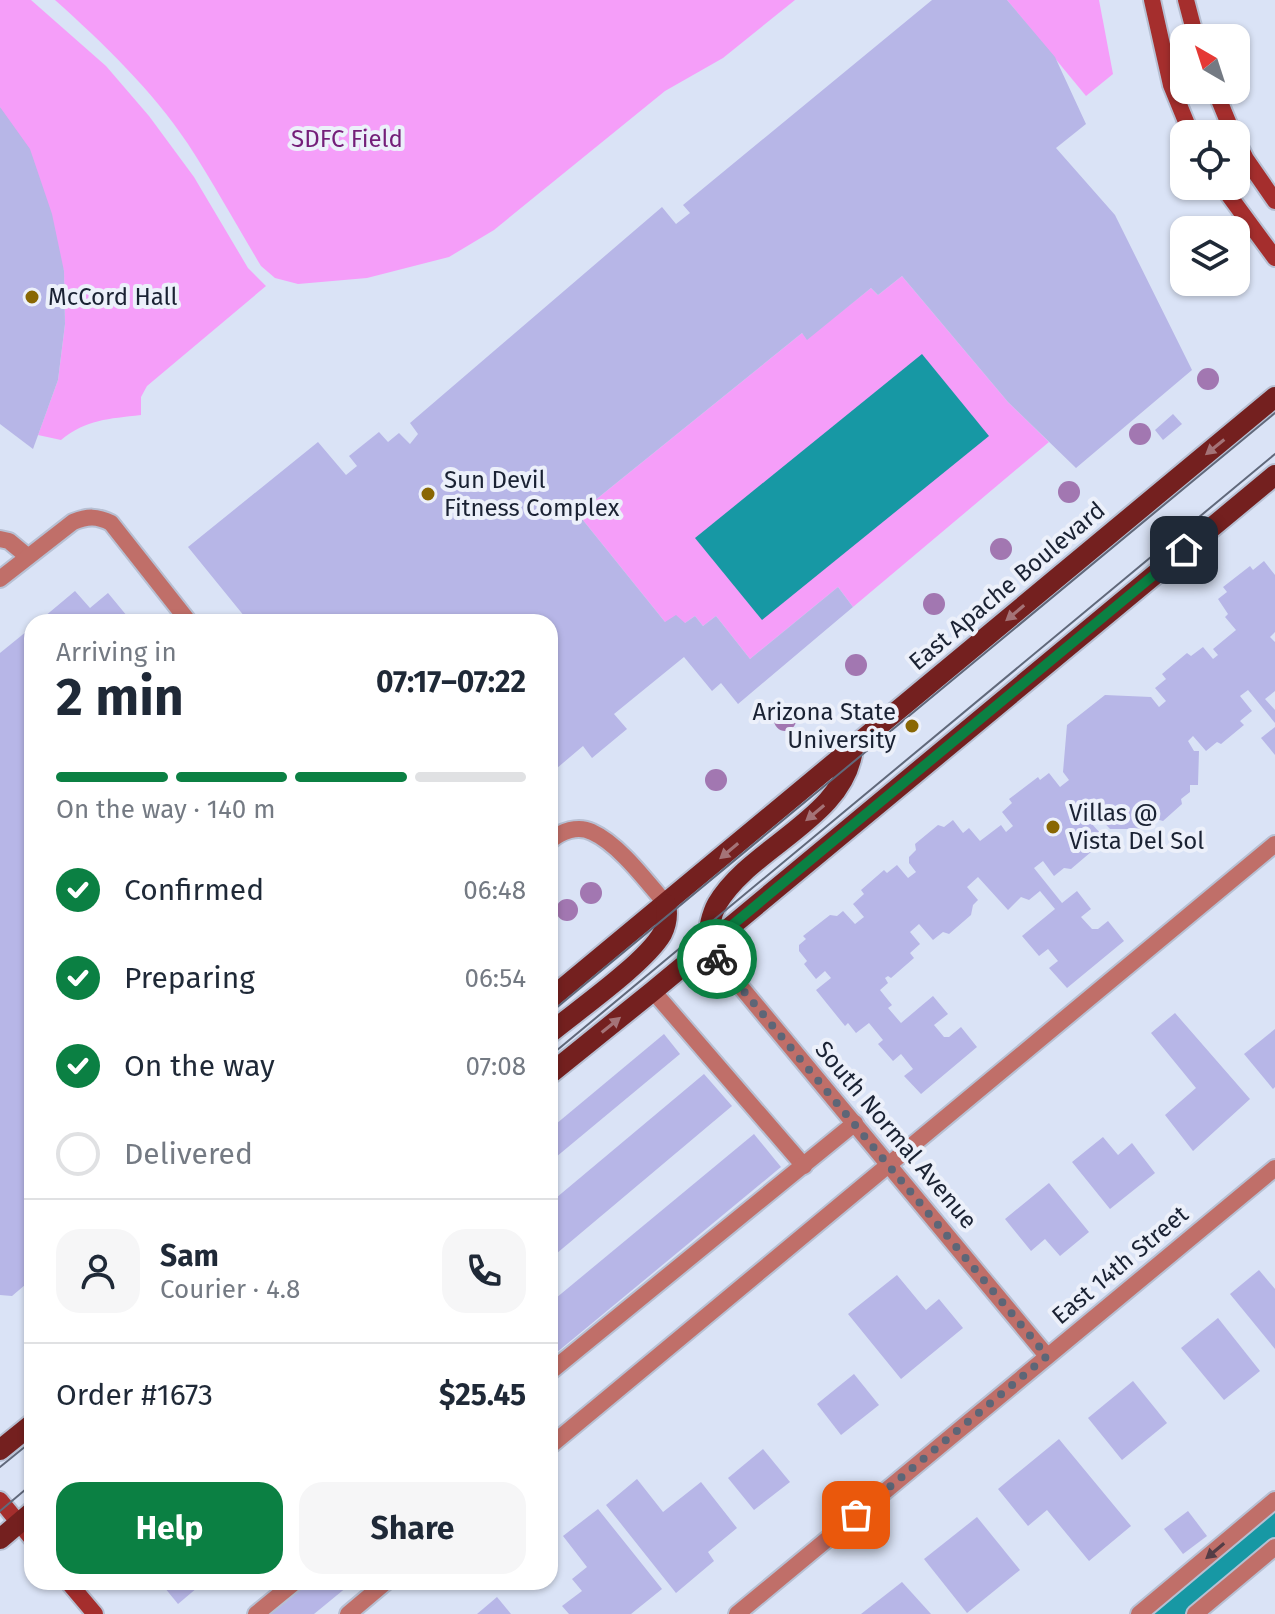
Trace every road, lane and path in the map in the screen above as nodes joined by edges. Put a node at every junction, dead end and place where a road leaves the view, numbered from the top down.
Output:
1 (1152, 0) edge
2 (1186, 0) edge
3 (1192, 24) edge
4 (1185, 120) edge
5 (1250, 165) edge
6 (1232, 200) edge
7 (1275, 201) edge
8 (1275, 258) edge
9 (1275, 397) edge
10 (1275, 475) edge
11 (0, 539) edge
12 (27, 556) junction
13 (0, 579) edge
14 (183, 614) edge
15 (853, 747) junction
16 (558, 837) edge
17 (1275, 844) edge
18 (666, 904) junction
19 (707, 946) junction
20 (653, 991) junction
21 (558, 992) edge
22 (558, 1026) edge
23 (558, 1068) edge
24 (855, 1123) junction
25 (890, 1164) junction
26 (804, 1166) junction
27 (1275, 1168) edge
28 (1047, 1356) junction
29 (558, 1366) edge
30 (24, 1430) edge
31 (558, 1439) edge
32 (0, 1450) edge
33 (0, 1500) edge
34 (1275, 1500) edge
35 (24, 1521) edge
36 (24, 1526) edge
37 (0, 1539) edge
38 (1275, 1547) edge
39 (75, 1590) edge
40 (285, 1590) edge
41 (376, 1590) edge
42 (95, 1614) edge
43 (256, 1614) edge
44 (348, 1614) edge
45 (737, 1614) edge
46 (1139, 1614) edge
47 (1195, 1614) edge

1 - 4 street
2 - 3 street
5 - 7 street
6 - 8 street
9 -> 15 main road, East Apache Boulevard
10 - 19 main road
11 - 12 street
12 - 13 street
12 - 14 street
15 -> 18 main road, East Apache Boulevard
15 -> 19 main road
16 - 18 street
17 - 25 street
18 - 21 main road, East Apache Boulevard
18 - 22 main road
19 - 20 main road
19 - 24 street, South Normal Avenue
23 -> 20 main road
20 - 26 street
24 - 25 street, South Normal Avenue
24 - 26 street
25 - 28 street, South Normal Avenue
25 - 31 street
26 - 29 street
27 - 28 street, East 14th Street
28 - 45 street, East 14th Street
30 - 32 main road
33 - 35 street
34 -> 46 street
36 - 37 main road
38 - 47 street
39 - 42 street
40 - 43 street
41 - 44 street

